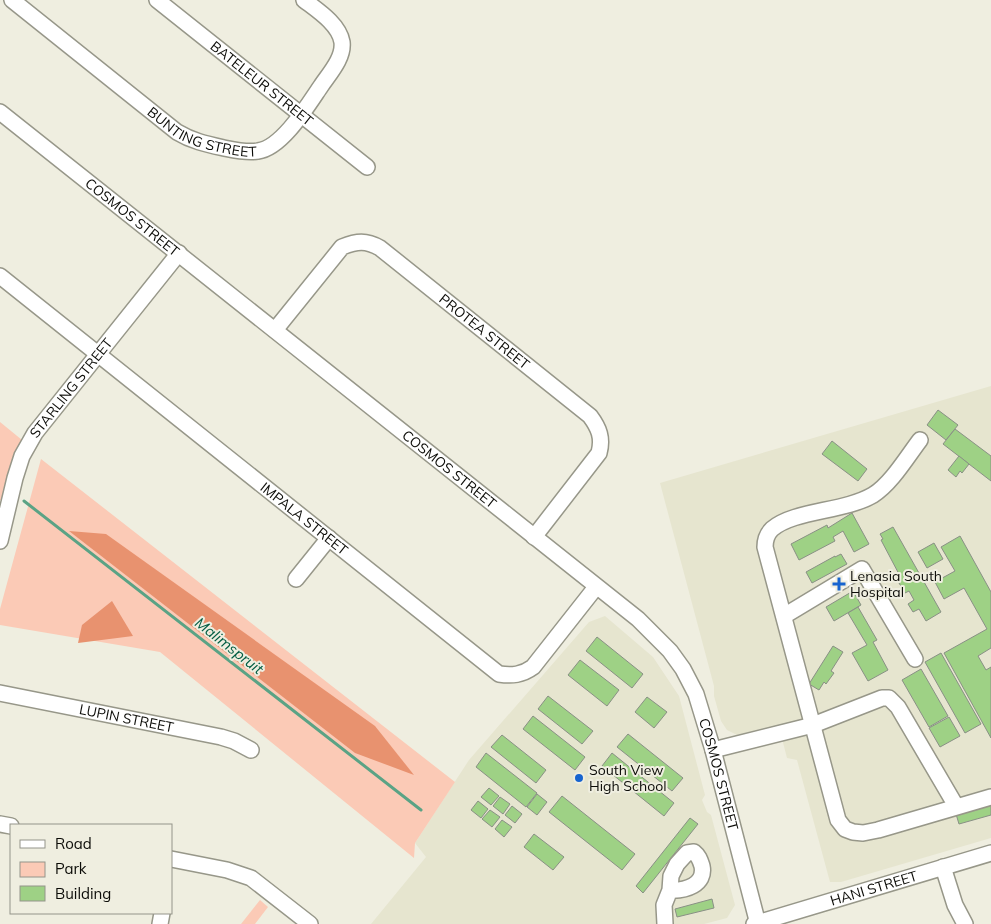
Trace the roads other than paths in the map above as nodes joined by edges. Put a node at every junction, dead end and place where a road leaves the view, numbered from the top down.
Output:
1 (12, 0) edge
2 (157, 0) edge
3 (304, 0) edge
4 (0, 112) edge
5 (301, 116) junction
6 (367, 167) dead end
7 (179, 253) junction
8 (0, 276) edge
9 (275, 330) junction
10 (98, 354) junction
11 (920, 440) dead end
12 (534, 537) junction
13 (329, 538) junction
14 (0, 541) edge
15 (296, 579) dead end
16 (596, 587) junction
17 (784, 616) junction
18 (915, 659) dead end
19 (0, 693) edge
20 (813, 725) junction
21 (251, 750) dead end
22 (713, 750) junction
23 (991, 797) edge
24 (956, 806) junction
25 (991, 853) edge
26 (172, 859) edge
27 (943, 867) junction
28 (670, 890) dead end
29 (310, 924) edge
30 (665, 924) edge
31 (756, 924) edge
32 (965, 924) edge

1 - 5 street, BUNTING STREET
2 - 5 street, BATELEUR STREET
3 - 5 street, BUNTING STREET
4 - 7 street, COSMOS STREET
5 - 6 street, BATELEUR STREET
7 - 9 street, COSMOS STREET
7 - 10 street, STARLING STREET
8 - 10 street, IMPALA STREET
9 - 12 street, COSMOS STREET
9 - 12 street, PROTEA STREET
10 - 13 street, IMPALA STREET
10 - 14 street, STARLING STREET
11 - 17 street
12 - 16 street, COSMOS STREET
13 - 15 street
13 - 16 street, IMPALA STREET
16 - 22 street, COSMOS STREET
17 - 18 street
17 - 20 street
19 - 21 street, LUPIN STREET
20 - 22 street
20 - 24 street
20 - 24 street
22 - 31 street, COSMOS STREET
23 - 24 street
25 - 27 street, HANI STREET
26 - 29 street
27 - 31 street, HANI STREET
27 - 32 street
28 - 30 street

